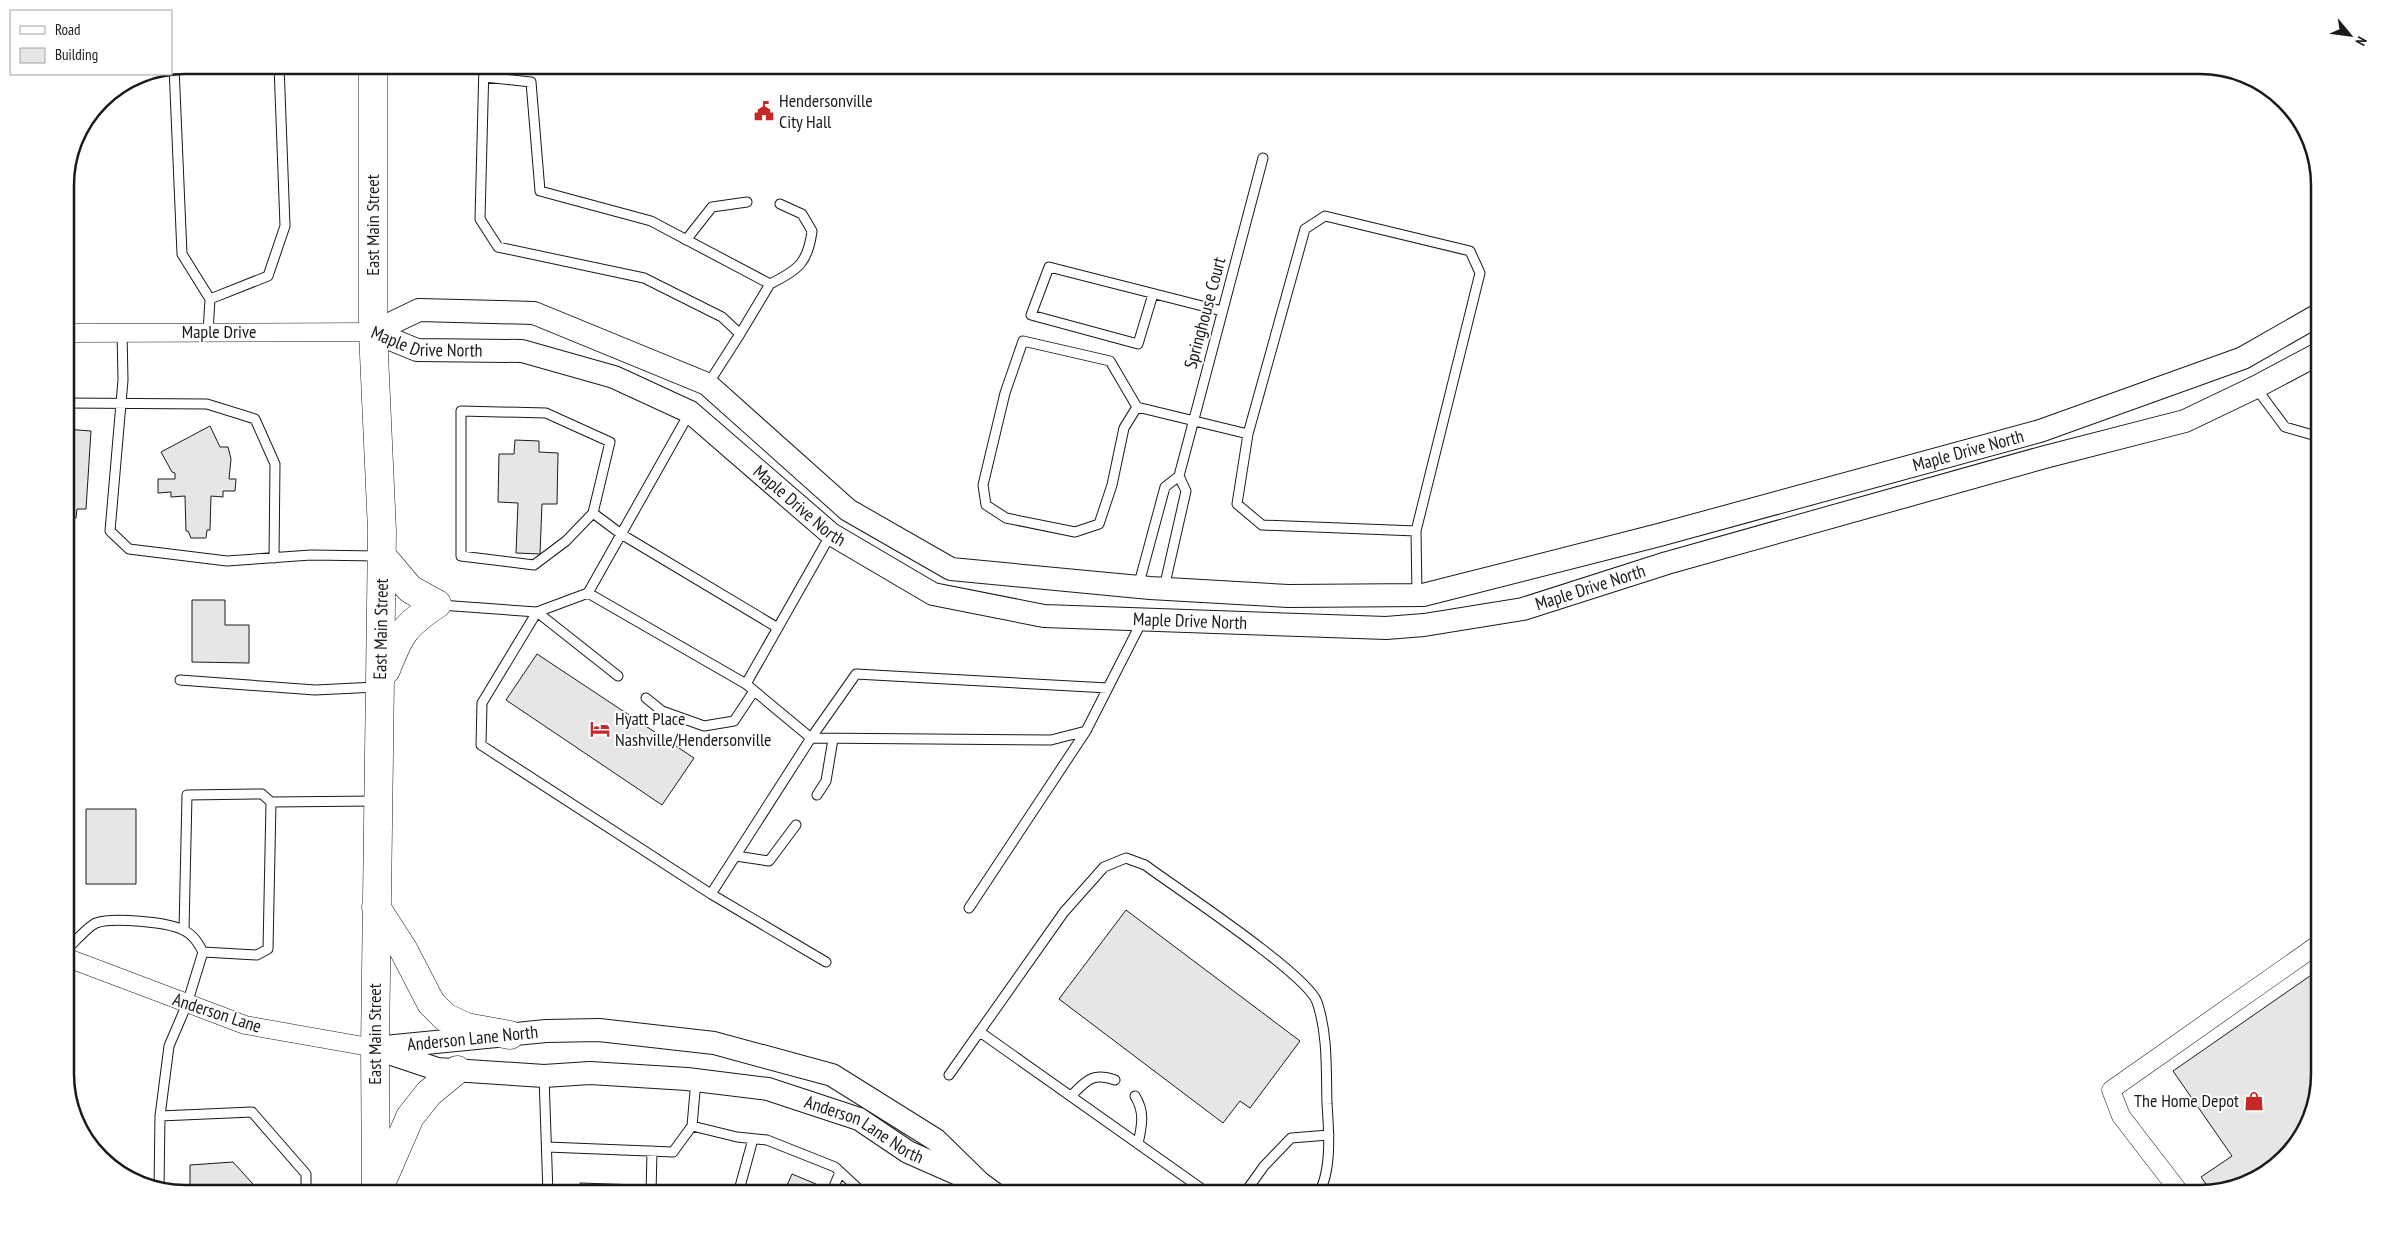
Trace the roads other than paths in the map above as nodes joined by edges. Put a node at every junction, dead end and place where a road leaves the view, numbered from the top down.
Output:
1 (174, 74) edge
2 (278, 74) edge
3 (373, 74) edge
4 (484, 77) joint
5 (1263, 158) dead end
6 (747, 202) dead end
7 (780, 204) dead end
8 (686, 240) junction
9 (770, 284) junction
10 (1153, 294) junction
11 (210, 299) junction
12 (1222, 311) junction
13 (2311, 319) edge
14 (122, 332) junction
15 (208, 332) junction
16 (373, 332) junction
17 (74, 333) edge
18 (740, 334) junction
19 (2311, 357) edge
20 (2243, 358) junction
21 (707, 384) junction
22 (2256, 387) junction
23 (74, 403) edge
24 (121, 404) junction
25 (1137, 407) junction
26 (690, 412) junction
27 (1194, 420) junction
28 (2040, 431) junction
29 (1248, 434) junction
30 (2311, 435) edge
31 (2045, 457) junction
32 (1179, 476) junction
33 (848, 510) junction
34 (593, 513) junction
35 (1416, 531) junction
36 (621, 534) junction
37 (831, 534) junction
38 (1658, 535) junction
39 (382, 556) junction
40 (274, 558) junction
41 (1668, 563) junction
42 (1151, 588) junction
43 (588, 593) junction
44 (1420, 595) junction
45 (437, 604) junction
46 (537, 612) junction
47 (1143, 619) junction
48 (1424, 625) junction
49 (778, 628) junction
50 (618, 676) dead end
51 (180, 680) dead end
52 (746, 684) junction
53 (380, 687) junction
54 (1108, 688) junction
55 (754, 691) junction
56 (646, 698) dead end
57 (1086, 731) junction
58 (811, 738) junction
59 (833, 738) junction
60 (817, 795) dead end
61 (378, 801) junction
62 (271, 802) junction
63 (796, 826) dead end
64 (736, 856) junction
65 (711, 894) junction
66 (376, 907) junction
67 (969, 908) dead end
68 (184, 930) junction
69 (74, 943) edge
70 (2311, 949) edge
71 (203, 952) junction
72 (74, 960) edge
73 (826, 962) dead end
74 (187, 1004) junction
75 (980, 1032) junction
76 (510, 1035) junction
77 (375, 1048) junction
78 (456, 1070) junction
79 (949, 1075) dead end
80 (544, 1076) junction
81 (696, 1080) junction
82 (1115, 1080) dead end
83 (1071, 1096) junction
84 (1135, 1096) dead end
85 (160, 1116) junction
86 (692, 1126) junction
87 (1329, 1134) junction
88 (753, 1139) junction
89 (1138, 1144) junction
90 (547, 1147) junction
91 (652, 1151) junction
92 (840, 1172) junction
93 (159, 1182) edge
94 (306, 1185) edge
95 (376, 1185) edge
96 (380, 1185) edge
97 (548, 1185) edge
98 (652, 1185) edge
99 (740, 1185) edge
100 (835, 1185) edge
101 (854, 1185) edge
102 (976, 1185) edge
103 (980, 1185) edge
104 (1196, 1185) edge
105 (1250, 1185) edge
106 (1324, 1185) edge
107 (2174, 1185) edge

1 - 11 lane
2 - 11 lane
3 - 16 main road, East Main Street
4 - 8 lane
4 - 18 lane
5 - 12 lane, Springhouse Court
6 - 8 lane
7 - 9 lane
8 - 9 lane
9 - 18 lane
10 - 10 lane
10 - 12 lane
11 - 15 lane
12 - 27 lane, Springhouse Court
13 - 20 street, Maple Drive North
14 - 15 street, Maple Drive
14 - 17 street, Maple Drive
14 - 24 lane
15 - 16 street, Maple Drive
16 - 21 street, Maple Drive North
16 - 26 street, Maple Drive North
16 - 39 main road, East Main Street
18 - 21 lane
19 - 22 street, Maple Drive North
20 - 22 street
20 - 28 street, Maple Drive North
21 - 26 street
21 - 33 street, Maple Drive North
22 - 30 lane
22 - 31 street, Maple Drive North
23 - 24 lane
24 - 40 lane
24 - 40 lane
25 - 25 lane
25 - 27 lane
26 - 36 lane
26 - 37 street, Maple Drive North
27 - 29 lane
27 - 32 lane, Springhouse Court
28 - 31 street
28 - 38 street, Maple Drive North
29 - 35 lane
29 - 35 lane
31 - 41 street, Maple Drive North
32 - 42 lane
32 - 42 lane
33 - 37 street
33 - 42 street, Maple Drive North
34 - 34 lane
34 - 36 lane
35 - 44 lane
36 - 43 lane
36 - 49 lane
37 - 47 street, Maple Drive North
37 - 49 lane
38 - 41 street
38 - 44 street, Maple Drive North
39 - 40 lane
39 - 45 main road
39 - 53 main road, East Main Street
41 - 48 street, Maple Drive North
42 - 44 street, Maple Drive North
42 - 47 street
43 - 46 lane
43 - 52 lane
44 - 48 street
45 - 46 lane
45 - 53 main road
46 - 50 lane
46 - 65 lane
47 - 48 street, Maple Drive North
47 - 54 lane
49 - 52 lane
51 - 53 lane
52 - 55 lane
53 - 61 main road, East Main Street
54 - 57 lane
54 - 58 lane
55 - 56 lane
55 - 58 lane
57 - 59 lane
57 - 67 lane
58 - 59 lane
58 - 64 lane
59 - 60 lane
61 - 62 lane
61 - 66 main road, East Main Street
62 - 68 lane
62 - 71 lane
63 - 64 lane
64 - 65 lane
65 - 73 lane
66 - 76 main road
66 - 77 main road, East Main Street
68 - 69 lane
68 - 71 lane
70 - 107 street
71 - 74 lane
72 - 74 street, Anderson Lane
74 - 77 street, Anderson Lane
74 - 85 lane
75 - 79 lane
75 - 83 lane
75 - 87 lane
76 - 77 street, Anderson Lane North
76 - 103 street, Anderson Lane North
77 - 78 street, Anderson Lane North
77 - 95 main road, East Main Street
78 - 80 street, Anderson Lane North
78 - 96 main road
80 - 81 street, Anderson Lane North
80 - 90 lane
81 - 86 lane
81 - 102 street, Anderson Lane North
82 - 83 lane
83 - 89 lane
84 - 89 lane
85 - 93 lane
85 - 94 lane
86 - 88 lane
86 - 91 lane
87 - 105 lane
87 - 106 lane
88 - 92 lane
88 - 99 lane
89 - 104 lane
90 - 91 lane
90 - 97 lane
91 - 98 lane
92 - 100 lane
92 - 101 lane

